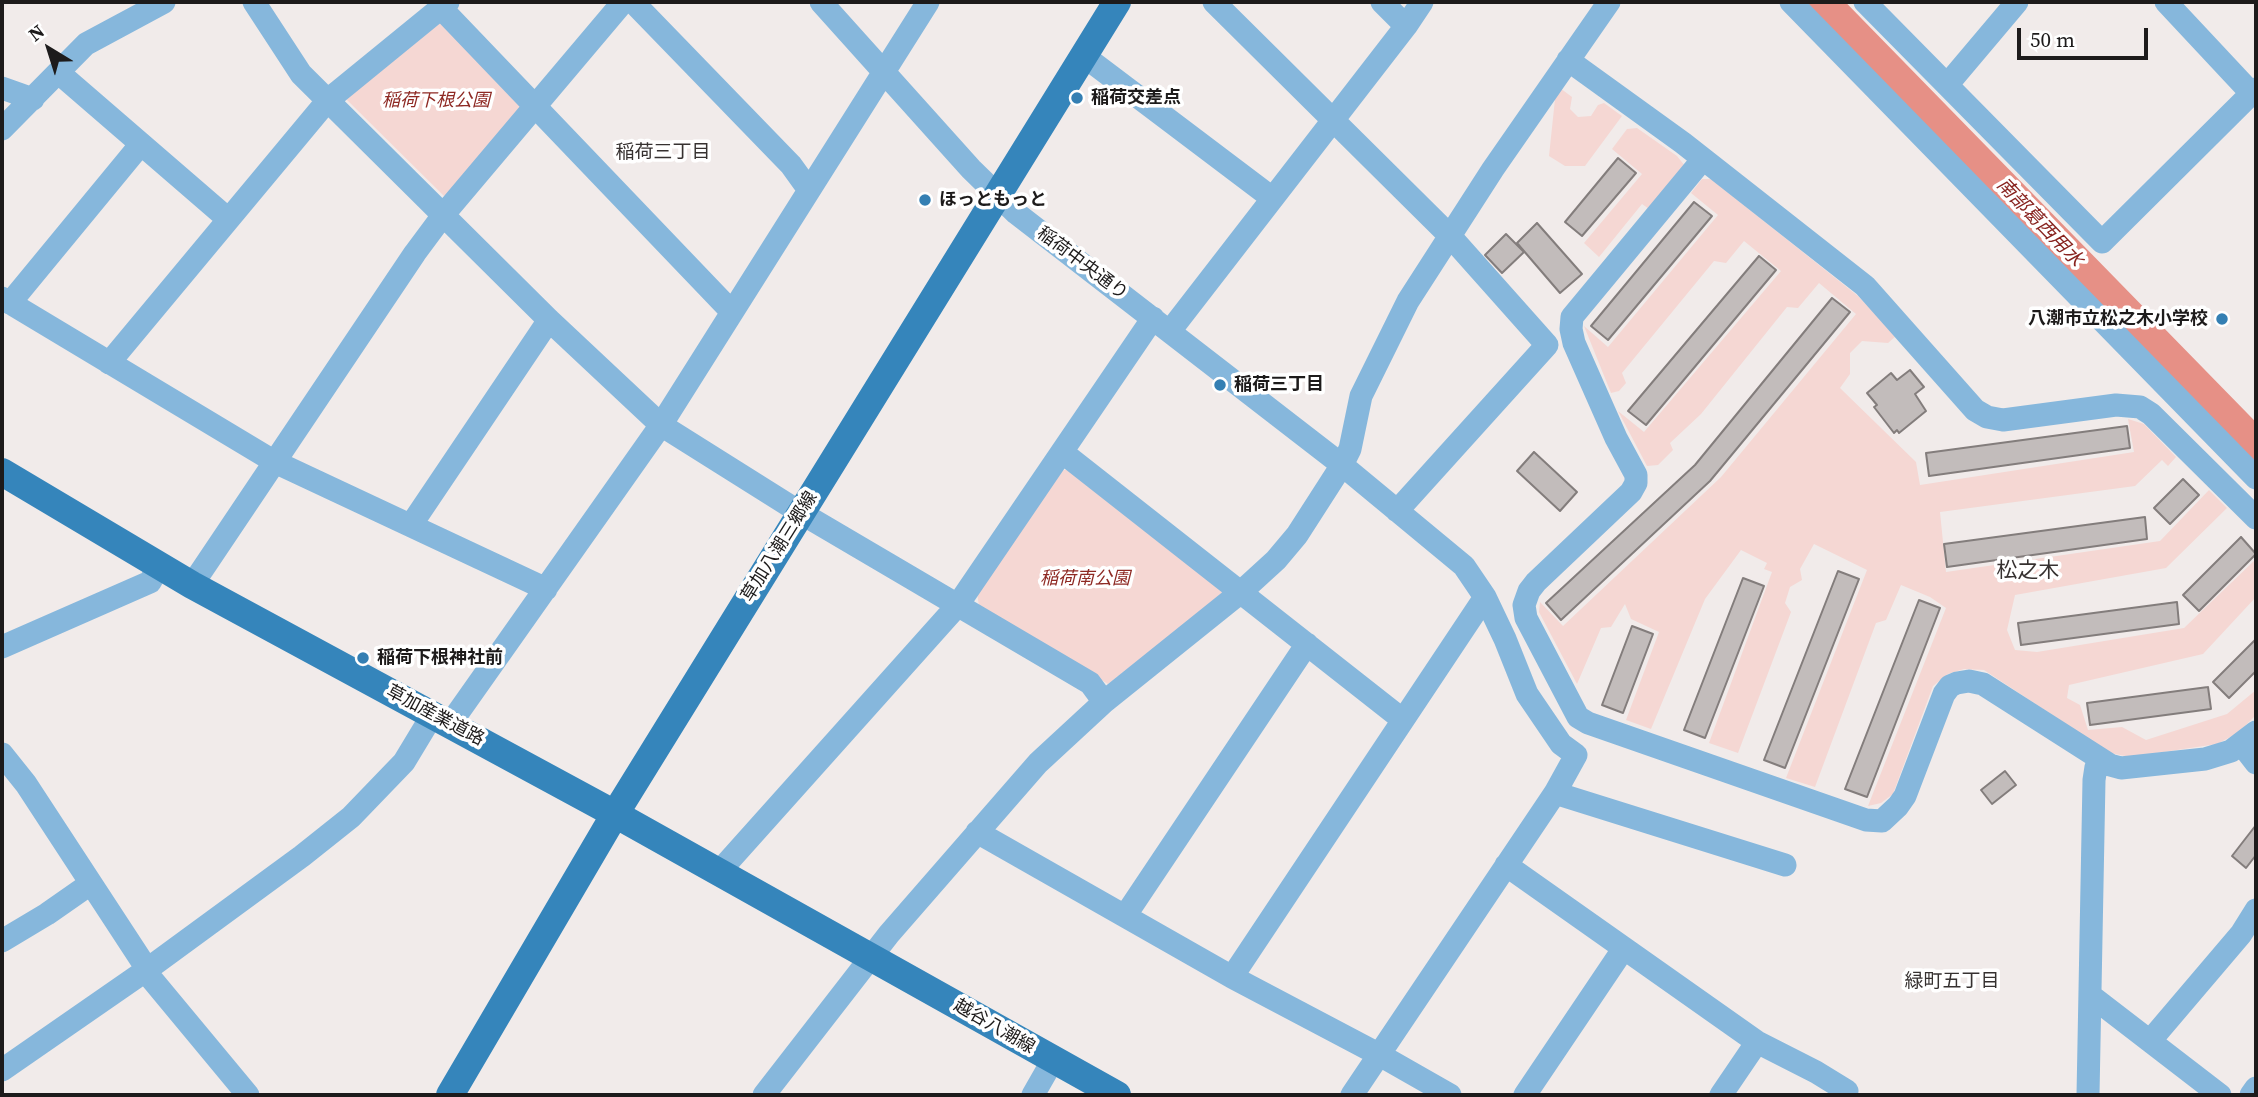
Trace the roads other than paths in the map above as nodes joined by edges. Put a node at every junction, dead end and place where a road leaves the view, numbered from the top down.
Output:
1 (164, 2) edge
2 (254, 2) edge
3 (623, 2) edge
4 (632, 2) edge
5 (821, 2) edge
6 (929, 2) edge
7 (1117, 2) edge
8 (1214, 2) edge
9 (1382, 2) edge
10 (1422, 2) edge
11 (1609, 2) edge
12 (1791, 2) edge
13 (1865, 2) edge
14 (2017, 2) edge
15 (2166, 2) edge
16 (445, 5) edge
17 (1406, 26) junction
18 (1084, 56) junction
19 (1568, 60) junction
20 (885, 73) junction
21 (59, 74) junction
22 (1947, 85) junction
23 (2, 88) edge
24 (2254, 92) edge
25 (33, 99) junction
26 (328, 100) junction
27 (535, 107) junction
28 (1333, 118) junction
29 (2, 129) edge
30 (141, 144) junction
31 (1703, 159) junction
32 (809, 190) junction
33 (997, 196) junction
34 (1272, 198) junction
35 (444, 214) junction
36 (228, 219) junction
37 (1450, 236) junction
38 (6, 300) edge
39 (732, 312) junction
40 (550, 320) junction
41 (1161, 324) junction
42 (109, 363) junction
43 (661, 425) junction
44 (1062, 452) junction
45 (275, 462) junction
46 (1342, 465) junction
47 (2, 472) edge
48 (2256, 478) edge
49 (1396, 511) junction
50 (801, 513) junction
51 (2256, 518) edge
52 (411, 525) junction
53 (159, 566) junction
54 (192, 585) junction
55 (546, 589) junction
56 (1241, 592) junction
57 (1485, 597) junction
58 (957, 606) junction
59 (1307, 644) junction
60 (2, 647) edge
61 (1104, 702) junction
62 (442, 719) junction
63 (1403, 720) junction
64 (2249, 738) edge
65 (2, 754) edge
66 (2102, 760) junction
67 (2256, 763) edge
68 (1555, 793) junction
69 (615, 814) junction
70 (977, 832) junction
71 (1506, 865) junction
72 (1785, 865) dead end
73 (718, 873) junction
74 (90, 884) junction
75 (2256, 910) edge
76 (1125, 916) junction
77 (2, 941) edge
78 (1624, 948) junction
79 (872, 957) junction
80 (146, 970) junction
81 (1232, 977) junction
82 (2090, 995) junction
83 (2150, 1041) junction
84 (1757, 1042) junction
85 (1378, 1054) junction
86 (1053, 1060) junction
87 (2, 1070) edge
88 (2256, 1088) edge
89 (248, 1095) edge
90 (450, 1095) edge
91 (764, 1095) edge
92 (1033, 1095) edge
93 (1117, 1095) edge
94 (1352, 1095) edge
95 (1450, 1095) edge
96 (1525, 1095) edge
97 (1721, 1095) edge
98 (1845, 1095) edge
99 (2088, 1095) edge
100 (2220, 1095) edge
101 (2251, 1095) edge

1 - 21 street
2 - 26 street
3 - 27 street
4 - 32 street
5 - 20 street, 稲荷中央通り
6 - 20 street
7 - 18 main road, 草加八潮三郷線
8 - 28 street
9 - 17 street
10 - 17 street
11 - 19 street
12 - 48 street
13 - 22 street
14 - 22 street
15 - 24 street
16 - 26 street
16 - 27 street
17 - 28 street
18 - 33 main road, 草加八潮三郷線
18 - 34 street
19 - 31 street
19 - 37 street
20 - 32 street
20 - 33 street, 稲荷中央通り
21 - 25 street
21 - 30 street
22 - 24 street
23 - 25 street
25 - 29 street
26 - 35 street
26 - 36 street
27 - 35 street
27 - 39 street
28 - 34 street
28 - 37 street
30 - 36 street
30 - 38 street
31 - 51 street
31 - 66 street
32 - 39 street
33 - 41 street, 稲荷中央通り
33 - 50 main road, 草加八潮三郷線
34 - 41 street
35 - 40 street
35 - 45 street
36 - 42 street
37 - 46 street
37 - 49 street
38 - 42 street
39 - 43 street
40 - 43 street
40 - 52 street
41 - 44 street
41 - 46 street, 稲荷中央通り
42 - 45 street
43 - 50 street
43 - 55 street
44 - 56 street
44 - 58 street
45 - 52 street
45 - 54 street
46 - 49 street, 稲荷中央通り
46 - 56 street
47 - 53 main road, 草加産業道路
49 - 57 street, 稲荷中央通り
50 - 58 street
50 - 69 main road, 草加八潮三郷線
52 - 55 street
53 - 54 main road, 草加産業道路
53 - 60 street
54 - 62 main road, 草加産業道路
55 - 62 street
56 - 59 street
56 - 61 street
57 - 63 street
57 - 68 street, 稲荷中央通り
58 - 61 street
58 - 73 street
59 - 63 street
59 - 76 street
61 - 70 street
62 - 69 main road, 草加産業道路
62 - 80 street
63 - 81 street
64 - 66 street
64 - 67 street
65 - 74 street
66 - 82 street
68 - 71 street
68 - 72 street
69 - 73 main road, 草加産業道路
69 - 90 main road, 草加八潮三郷線
70 - 76 street
70 - 79 street
71 - 78 street
71 - 85 street
73 - 79 main road, 草加産業道路
74 - 77 street
74 - 80 street
75 - 83 street
76 - 81 street
78 - 84 street
78 - 96 street
79 - 86 main road, 越谷八潮線
79 - 91 street
80 - 87 street
80 - 89 street
81 - 85 street
82 - 83 street
82 - 99 street
83 - 100 street
84 - 97 street
84 - 98 street
85 - 94 street
85 - 95 street
86 - 92 street
86 - 93 main road, 越谷八潮線
88 - 101 street

